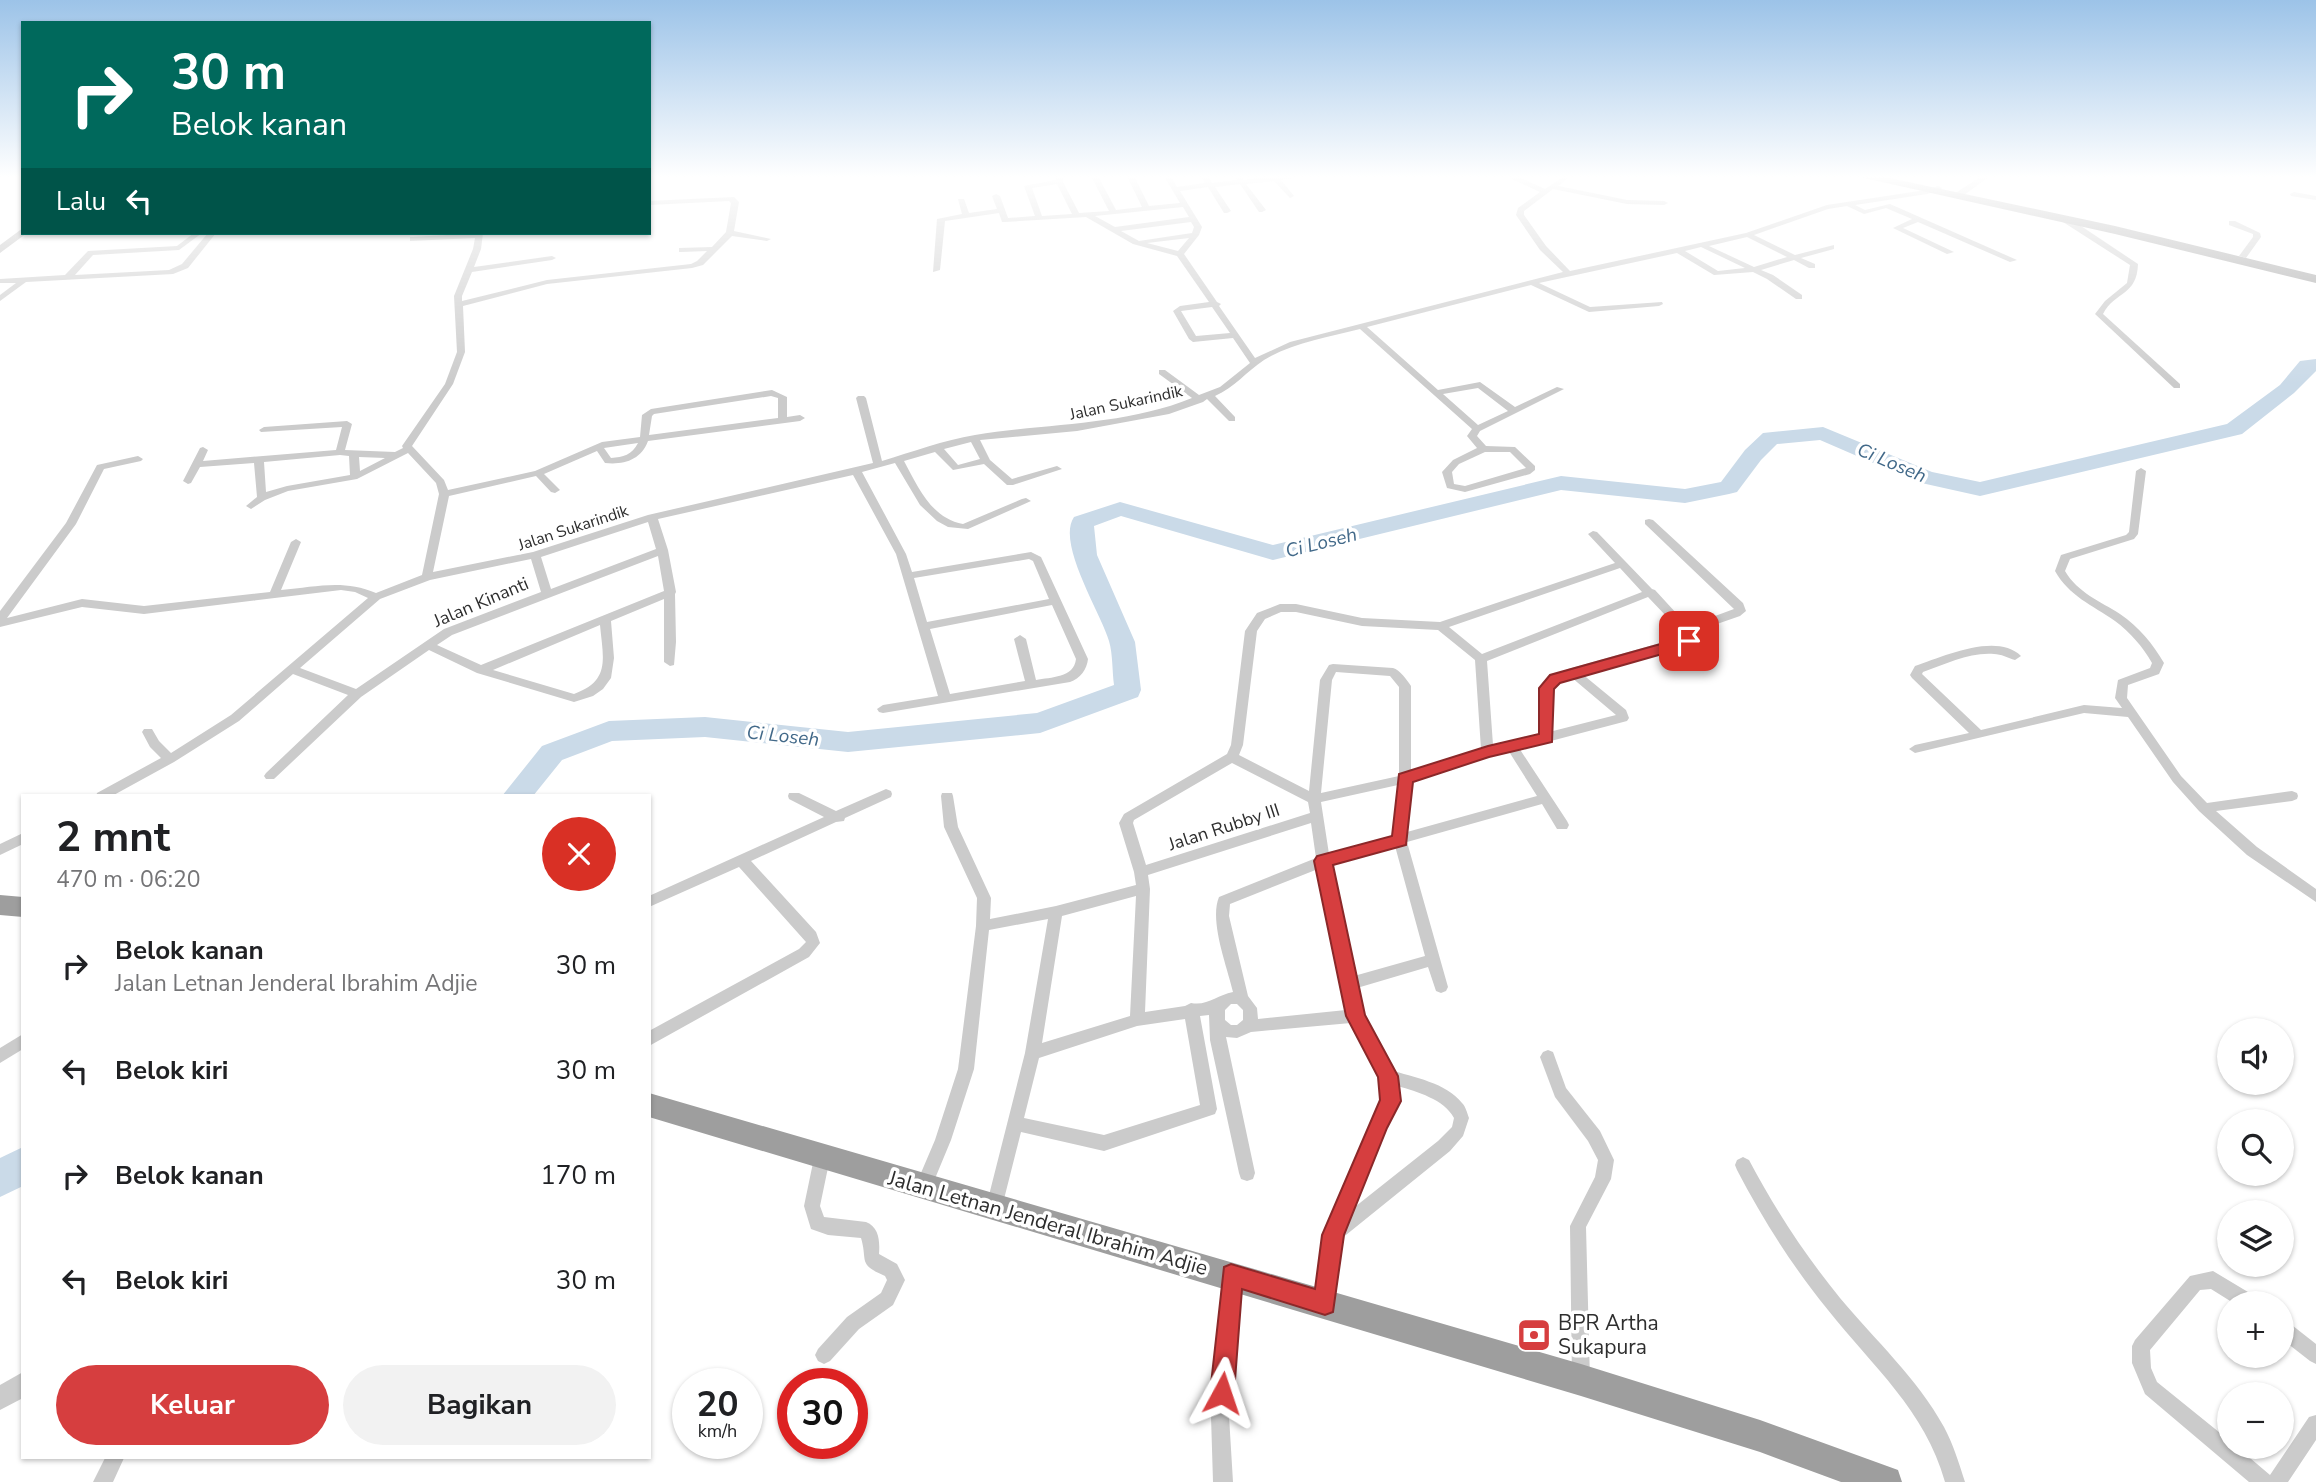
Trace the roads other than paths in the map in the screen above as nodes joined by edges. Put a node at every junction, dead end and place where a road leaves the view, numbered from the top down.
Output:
1 (183, 245) edge
2 (203, 245) edge
3 (476, 245) edge
4 (716, 245) edge
5 (938, 245) edge
6 (1148, 245) edge
7 (1187, 245) edge
8 (1541, 245) edge
9 (1702, 245) joint
10 (1770, 245) edge
11 (1935, 245) edge
12 (1979, 245) edge
13 (2105, 245) edge
14 (2173, 245) edge
15 (2193, 245) edge
16 (2249, 245) edge
17 (1831, 247) dead end
18 (179, 248) junction
19 (201, 248) junction
20 (711, 249) junction
21 (681, 250) dead end
22 (1678, 250) junction
23 (1950, 252) dead end
24 (1180, 254) junction
25 (2243, 256) junction
26 (552, 258) dead end
27 (1797, 258) junction
28 (2013, 260) dead end
29 (1812, 266) dead end
30 (469, 270) junction
31 (936, 270) dead end
32 (1751, 270) junction
33 (1568, 273) junction
34 (2316, 273) edge
35 (68, 277) junction
36 (2316, 279) edge
37 (24, 280) junction
38 (0, 281) edge
39 (1531, 282) junction
40 (0, 289) edge
41 (14, 289) junction
42 (1799, 297) dead end
43 (0, 299) edge
44 (1217, 304) junction
45 (1659, 304) dead end
46 (458, 305) junction
47 (1361, 326) junction
48 (1237, 335) junction
49 (1255, 364) junction
50 (1162, 372) dead end
51 (2177, 386) dead end
52 (1560, 389) dead end
53 (1436, 393) junction
54 (861, 398) dead end
55 (1205, 398) junction
56 (1513, 410) junction
57 (800, 418) dead end
58 (1232, 419) dead end
59 (783, 420) junction
60 (1476, 429) junction
61 (264, 430) dead end
62 (974, 438) junction
63 (645, 441) junction
64 (598, 446) junction
65 (937, 448) junction
66 (408, 449) junction
67 (1483, 449) junction
68 (203, 450) dead end
69 (340, 452) junction
70 (354, 454) junction
71 (396, 455) junction
72 (138, 459) dead end
73 (898, 459) junction
74 (259, 460) junction
75 (986, 461) junction
76 (197, 464) junction
77 (878, 465) junction
78 (1057, 469) dead end
79 (856, 471) junction
80 (2141, 471) dead end
81 (538, 473) junction
82 (355, 477) junction
83 (188, 481) dead end
84 (1013, 484) junction
85 (555, 490) dead end
86 (444, 494) junction
87 (261, 496) junction
88 (251, 506) dead end
89 (652, 517) junction
90 (1648, 522) dead end
91 (1593, 534) dead end
92 (296, 542) dead end
93 (663, 550) junction
94 (536, 555) junction
95 (1622, 564) junction
96 (908, 576) junction
97 (426, 577) junction
98 (671, 592) junction
99 (1651, 592) junction
100 (275, 593) junction
101 (547, 593) junction
102 (376, 597) junction
103 (1056, 601) junction
104 (605, 620) junction
105 (0, 621) edge
106 (1441, 626) junction
107 (922, 627) junction
108 (1688, 631) junction
109 (1020, 639) dead end
110 (427, 645) junction
111 (2015, 656) dead end
112 (1481, 659) junction
113 (670, 662) dead end
114 (293, 670) junction
115 (481, 670) junction
116 (1572, 672) junction
117 (1031, 684) junction
118 (357, 694) junction
119 (945, 698) junction
120 (883, 709) dead end
121 (2131, 713) junction
122 (148, 732) dead end
123 (1979, 736) junction
124 (1547, 738) junction
125 (1513, 746) junction
126 (1915, 749) dead end
127 (1488, 751) junction
128 (1232, 757) junction
129 (170, 759) junction
130 (270, 776) dead end
131 (1405, 779) junction
132 (106, 794) edge
133 (886, 794) dead end
134 (794, 796) dead end
135 (947, 796) dead end
136 (2292, 796) dead end
137 (1545, 797) junction
138 (1314, 799) junction
139 (2201, 806) junction
140 (1316, 816) junction
141 (839, 818) junction
142 (1562, 825) dead end
143 (21, 839) edge
144 (1400, 840) junction
145 (0, 850) edge
146 (1323, 861) junction
147 (743, 862) junction
148 (1142, 872) junction
149 (1143, 889) junction
150 (2316, 896) edge
151 (651, 901) edge
152 (0, 905) edge
153 (21, 907) edge
154 (1056, 912) junction
155 (983, 926) junction
156 (1433, 960) junction
157 (1349, 984) junction
158 (1441, 987) dead end
159 (1242, 1000) junction
160 (1191, 1009) junction
161 (1218, 1015) junction
162 (1355, 1016) junction
163 (1137, 1020) junction
164 (1248, 1026) junction
165 (651, 1038) edge
166 (21, 1042) edge
167 (1033, 1053) junction
168 (0, 1056) edge
169 (1548, 1057) dead end
170 (1388, 1076) junction
171 (1233, 1101) junction
172 (651, 1106) edge
173 (1209, 1109) junction
174 (1017, 1124) junction
175 (822, 1158) junction
176 (1743, 1165) dead end
177 (1247, 1172) dead end
178 (922, 1188) junction
179 (993, 1207) junction
180 (1333, 1235) junction
181 (1231, 1275) junction
182 (2231, 1291) edge
183 (1325, 1304) junction
184 (2294, 1335) edge
185 (2314, 1347) edge
186 (824, 1355) dead end
187 (1581, 1380) junction
188 (21, 1385) edge
189 (0, 1398) edge
190 (2316, 1424) edge
191 (114, 1459) edge
192 (103, 1482) edge
193 (1223, 1482) edge
194 (1886, 1482) edge
195 (1955, 1482) edge
196 (2264, 1482) edge
197 (2277, 1482) edge

1 - 18 street
2 - 19 street
3 - 30 street
4 - 20 street
5 - 31 street
6 - 24 street
7 - 24 street
8 - 33 street
9 - 22 street, Jalan Sukarindik
9 - 32 street
10 - 27 street
11 - 23 street
12 - 28 street
13 - 51 street
14 - 36 main road
15 - 25 main road
16 - 25 street
17 - 27 street
18 - 19 street
18 - 35 street
19 - 35 street
20 - 21 street
20 - 46 street
22 - 32 street
22 - 33 street, Jalan Sukarindik
24 - 44 street
25 - 34 main road
26 - 30 street
27 - 29 street
27 - 32 street
30 - 46 street
32 - 42 street
33 - 39 street, Jalan Sukarindik
35 - 37 street
37 - 38 street
37 - 41 street
39 - 45 street
39 - 47 street, Jalan Sukarindik
40 - 41 street
41 - 43 street
44 - 48 street
44 - 48 street
46 - 66 street
47 - 49 street, Jalan Sukarindik
47 - 53 street
48 - 49 street
49 - 55 street, Jalan Sukarindik
50 - 55 street
52 - 56 street
53 - 56 street
53 - 60 street
54 - 77 street
55 - 58 street
55 - 62 street, Jalan Sukarindik
56 - 60 street
57 - 59 street
59 - 63 street
59 - 63 street
60 - 67 street
61 - 69 street
62 - 65 street, Jalan Sukarindik
62 - 75 street
63 - 64 street
63 - 64 street
64 - 81 street
65 - 73 street, Jalan Sukarindik
65 - 75 street
66 - 71 street
66 - 86 street
67 - 67 street
68 - 76 street
69 - 70 street
69 - 74 street
70 - 71 street
70 - 82 street
71 - 82 street
72 - 105 street
73 - 77 street, Jalan Sukarindik
73 - 84 street
74 - 76 street
74 - 87 street
75 - 84 street
76 - 83 street
77 - 79 street, Jalan Sukarindik
78 - 84 street
79 - 89 street, Jalan Sukarindik
79 - 96 street
80 - 121 street
81 - 85 street
81 - 86 street
82 - 87 street
86 - 97 street
87 - 88 street
89 - 93 street
89 - 94 street, Jalan Sukarindik
90 - 108 street
91 - 95 street
92 - 100 street
93 - 98 street
93 - 101 street, Jalan Kinanti
94 - 97 street, Jalan Sukarindik
94 - 101 street
95 - 99 street
95 - 106 street
96 - 103 street
96 - 107 street
97 - 102 street, Jalan Sukarindik
98 - 104 street
98 - 113 street
99 - 108 street
99 - 112 street
100 - 102 street
100 - 105 street
101 - 110 street, Jalan Kinanti
102 - 114 street, Jalan Sukarindik
103 - 107 street
103 - 117 street
104 - 115 street
104 - 115 street
106 - 112 street
106 - 128 street
107 - 119 street
108 - 116 street
109 - 117 street
110 - 115 street
110 - 118 street, Jalan Kinanti
111 - 123 street
112 - 127 street
114 - 118 street
114 - 129 street, Jalan Sukarindik
116 - 124 street
116 - 124 street
117 - 119 street
118 - 130 street, Jalan Kinanti
119 - 120 street
121 - 123 street
121 - 139 street
122 - 129 street
123 - 126 street
124 - 125 street
125 - 127 street
125 - 137 street
127 - 131 street
128 - 138 street
128 - 148 street
129 - 132 street, Jalan Sukarindik
131 - 138 street
131 - 138 street
131 - 144 street
133 - 141 street
134 - 141 street
135 - 155 street
136 - 139 street
137 - 142 street
137 - 144 street
138 - 140 street
139 - 150 street
140 - 146 street
140 - 148 street, Jalan Rubby III
141 - 147 street
143 - 145 street
144 - 146 street
144 - 156 street
146 - 157 street
146 - 159 street
147 - 151 street
147 - 165 street
148 - 149 street
149 - 154 street
149 - 163 street
152 - 153 highway
154 - 155 street
154 - 167 street
155 - 178 street
156 - 157 street
156 - 158 street
157 - 162 street
159 - 161 street
159 - 164 street
160 - 161 street
160 - 163 street
160 - 173 street
161 - 164 street
161 - 171 street
162 - 164 street
162 - 170 street
163 - 167 street
166 - 168 street
167 - 174 street
169 - 187 street
170 - 180 street
170 - 180 street
171 - 173 street
171 - 177 street
172 - 175 highway, Jalan Letnan Jenderal Ibrahim Adjie
173 - 174 street
174 - 179 street
175 - 178 highway, Jalan Letnan Jenderal Ibrahim Adjie
175 - 186 street
176 - 195 street
178 - 179 highway, Jalan Letnan Jenderal Ibrahim Adjie
179 - 181 highway, Jalan Letnan Jenderal Ibrahim Adjie
180 - 183 street
181 - 183 highway, Jalan Letnan Jenderal Ibrahim Adjie
181 - 193 street
182 - 196 street
183 - 187 highway, Jalan Letnan Jenderal Ibrahim Adjie
184 - 185 street
187 - 194 highway, Jalan Letnan Jenderal Ibrahim Adjie
188 - 189 street
190 - 197 street
191 - 192 street

